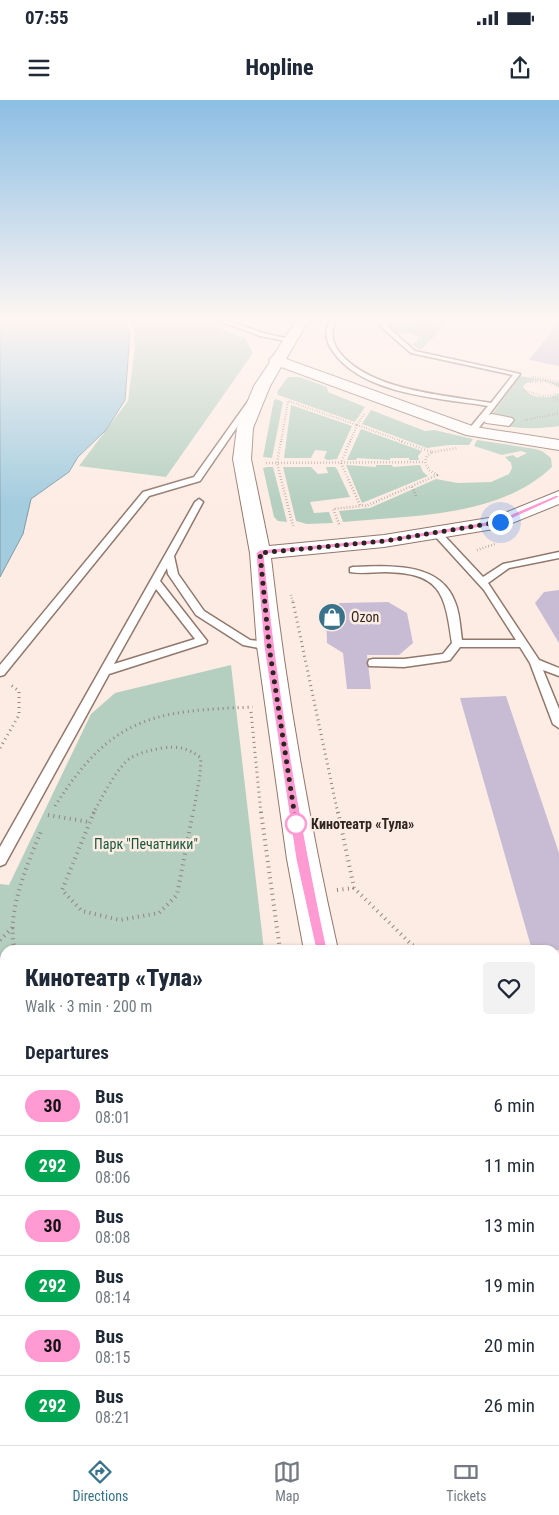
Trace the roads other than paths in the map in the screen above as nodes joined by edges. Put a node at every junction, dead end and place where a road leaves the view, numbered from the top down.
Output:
1 (265, 381) edge
2 (333, 381) edge
3 (376, 381) edge
4 (512, 381) edge
5 (262, 386) junction
6 (493, 405) junction
7 (472, 431) junction
8 (559, 445) edge
9 (559, 497) edge
10 (199, 502) dead end
11 (436, 532) junction
12 (260, 553) junction
13 (559, 555) edge
14 (169, 556) junction
15 (353, 570) dead end
16 (155, 581) junction
17 (483, 582) junction
18 (457, 643) junction
19 (523, 644) junction
20 (269, 646) junction
21 (373, 662) dead end
22 (535, 663) junction
23 (0, 672) edge
24 (105, 672) junction
25 (559, 672) edge
26 (559, 724) edge
27 (0, 860) edge
28 (320, 945) edge

1 - 5 main road
2 - 7 main road
3 - 6 lane
4 - 6 lane
5 - 12 main road
5 - 23 lane
6 - 7 lane
7 - 8 main road
9 - 11 main road
10 - 14 lane
11 - 12 main road
11 - 17 lane
12 - 20 main road
13 - 17 lane
14 - 16 lane
14 - 20 lane
15 - 18 lane
16 - 24 lane
16 - 24 lane
17 - 19 lane
18 - 19 lane
18 - 21 lane
19 - 22 lane
20 - 28 main road
22 - 25 lane
22 - 26 lane
24 - 27 lane

